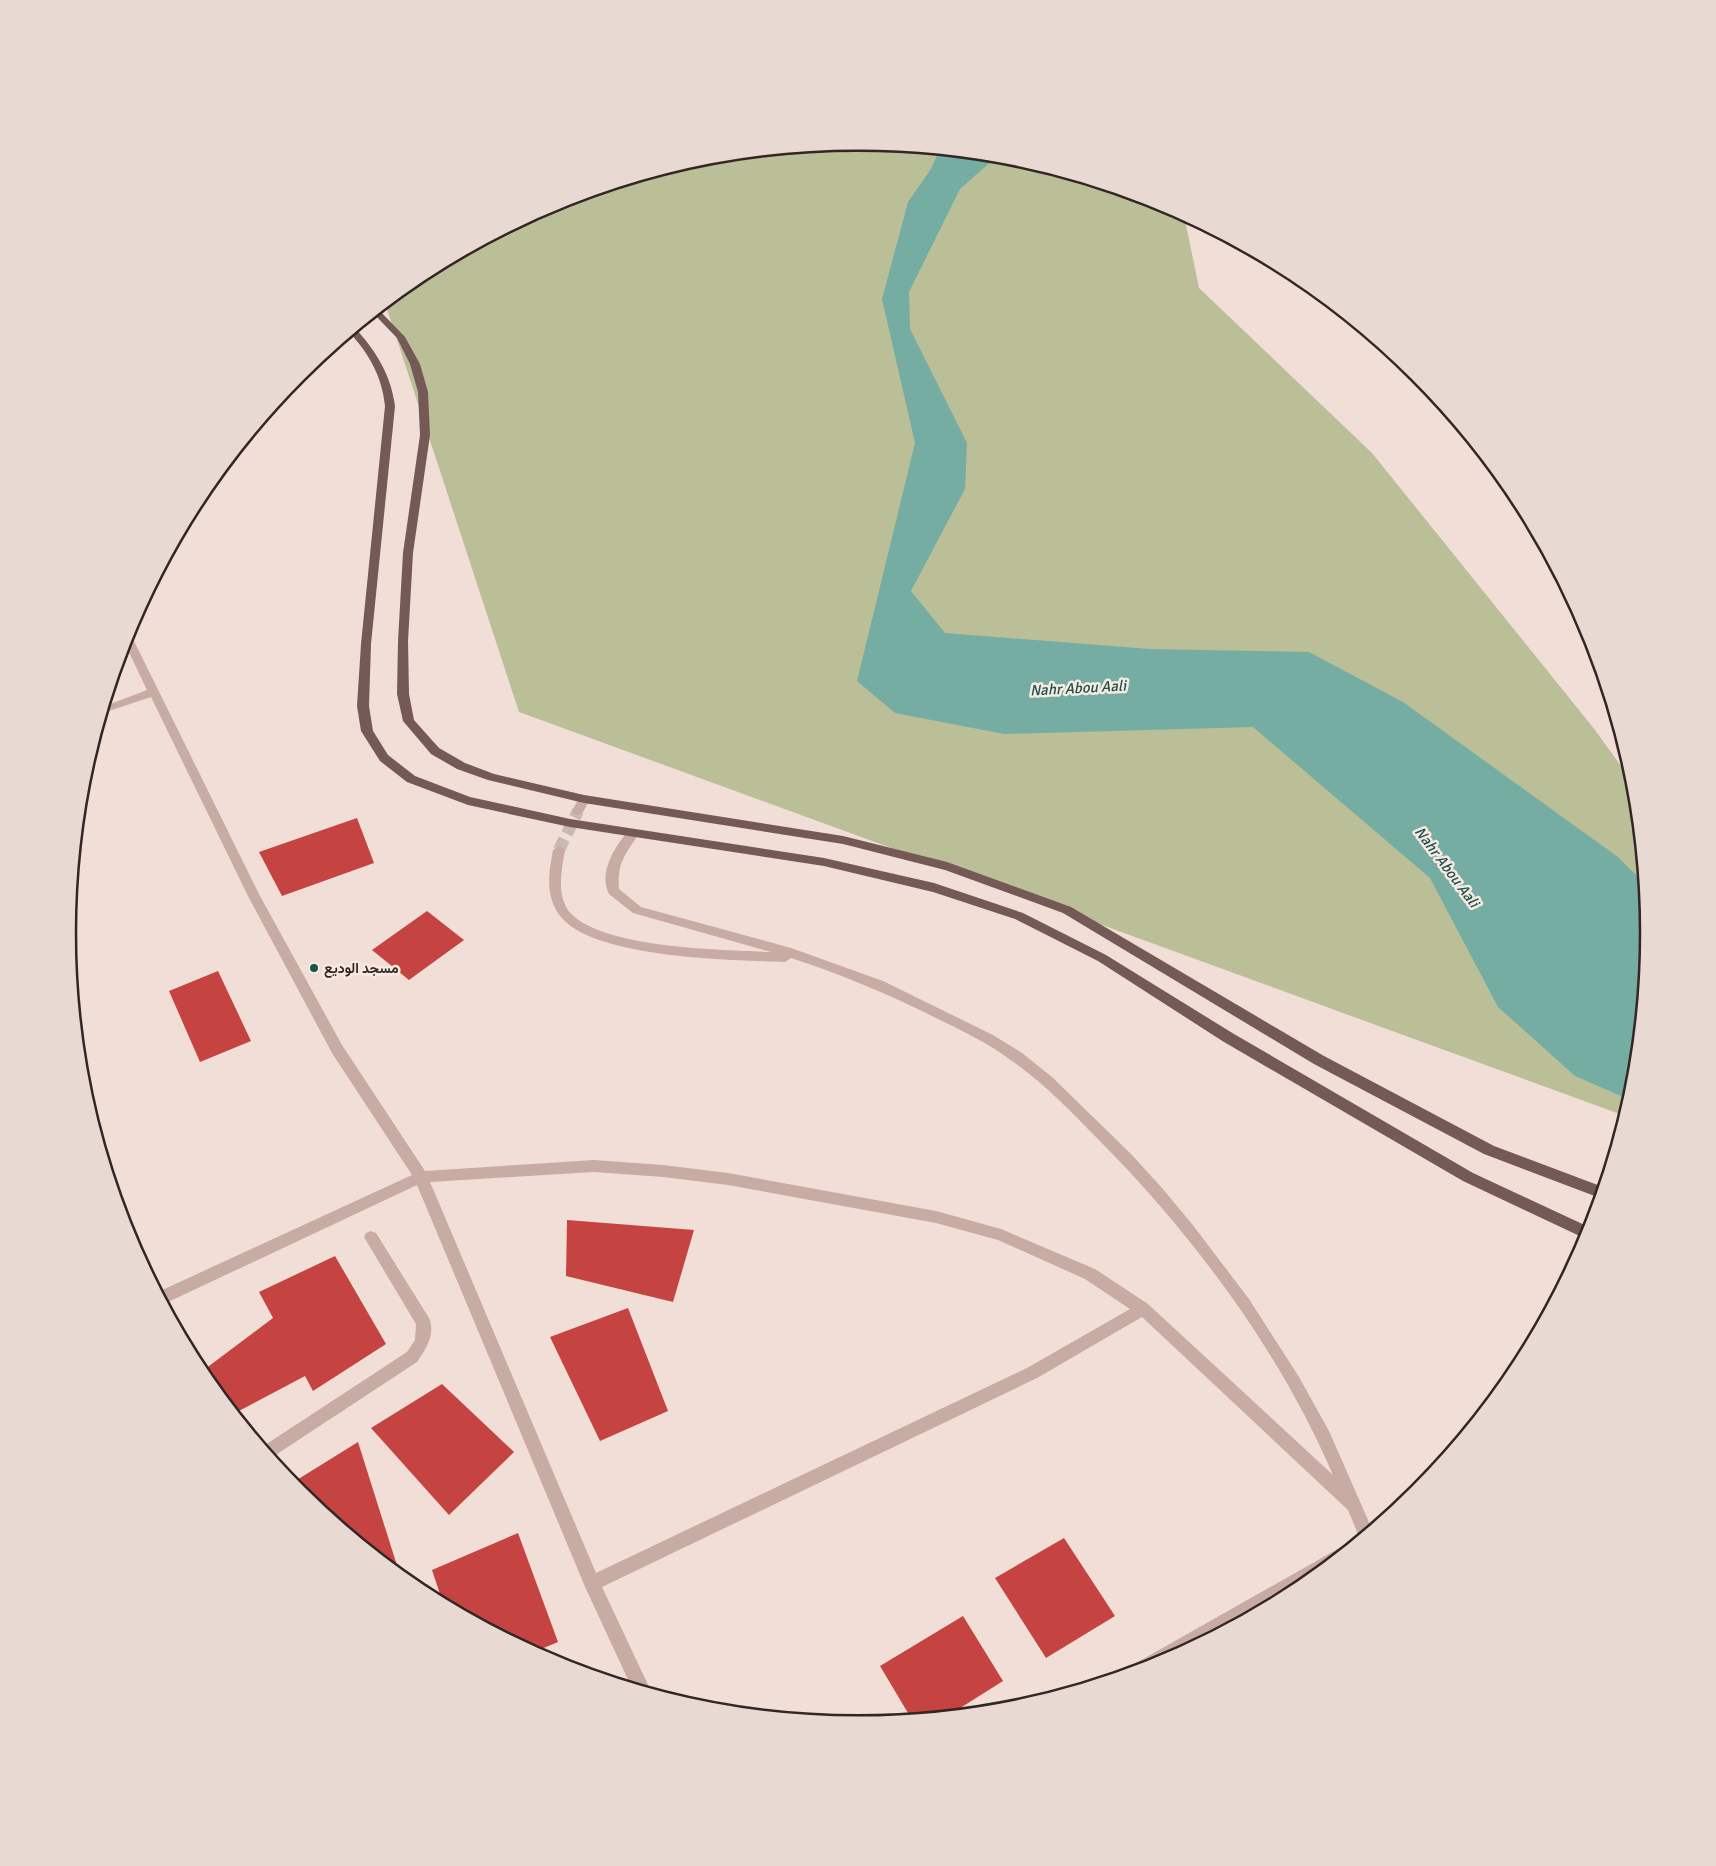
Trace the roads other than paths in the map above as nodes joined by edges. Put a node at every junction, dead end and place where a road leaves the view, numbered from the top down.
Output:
1 (380, 315) edge
2 (356, 334) edge
3 (131, 647) edge
4 (152, 692) junction
5 (110, 708) edge
6 (584, 798) junction
7 (578, 811) tunnel mouth
8 (633, 833) junction
9 (559, 850) tunnel mouth
10 (800, 957) junction
11 (422, 1177) junction
12 (1596, 1190) edge
13 (1581, 1230) edge
14 (371, 1237) dead end
15 (166, 1296) edge
16 (1143, 1309) junction
17 (271, 1449) edge
18 (1353, 1504) junction
19 (1364, 1529) edge
20 (592, 1583) junction
21 (1291, 1584) edge
22 (1200, 1636) edge
23 (638, 1682) edge

1 - 6 main road
2 - 8 main road
3 - 4 street
4 - 5 street
4 - 11 street
6 - 7 street
6 - 12 main road
8 - 10 street
8 - 13 main road
9 - 10 street
10 - 18 street
11 - 15 street
11 - 16 street
11 - 20 street
14 - 17 street
16 - 18 street
16 - 20 street
18 - 19 street
20 - 23 street
21 - 22 street

